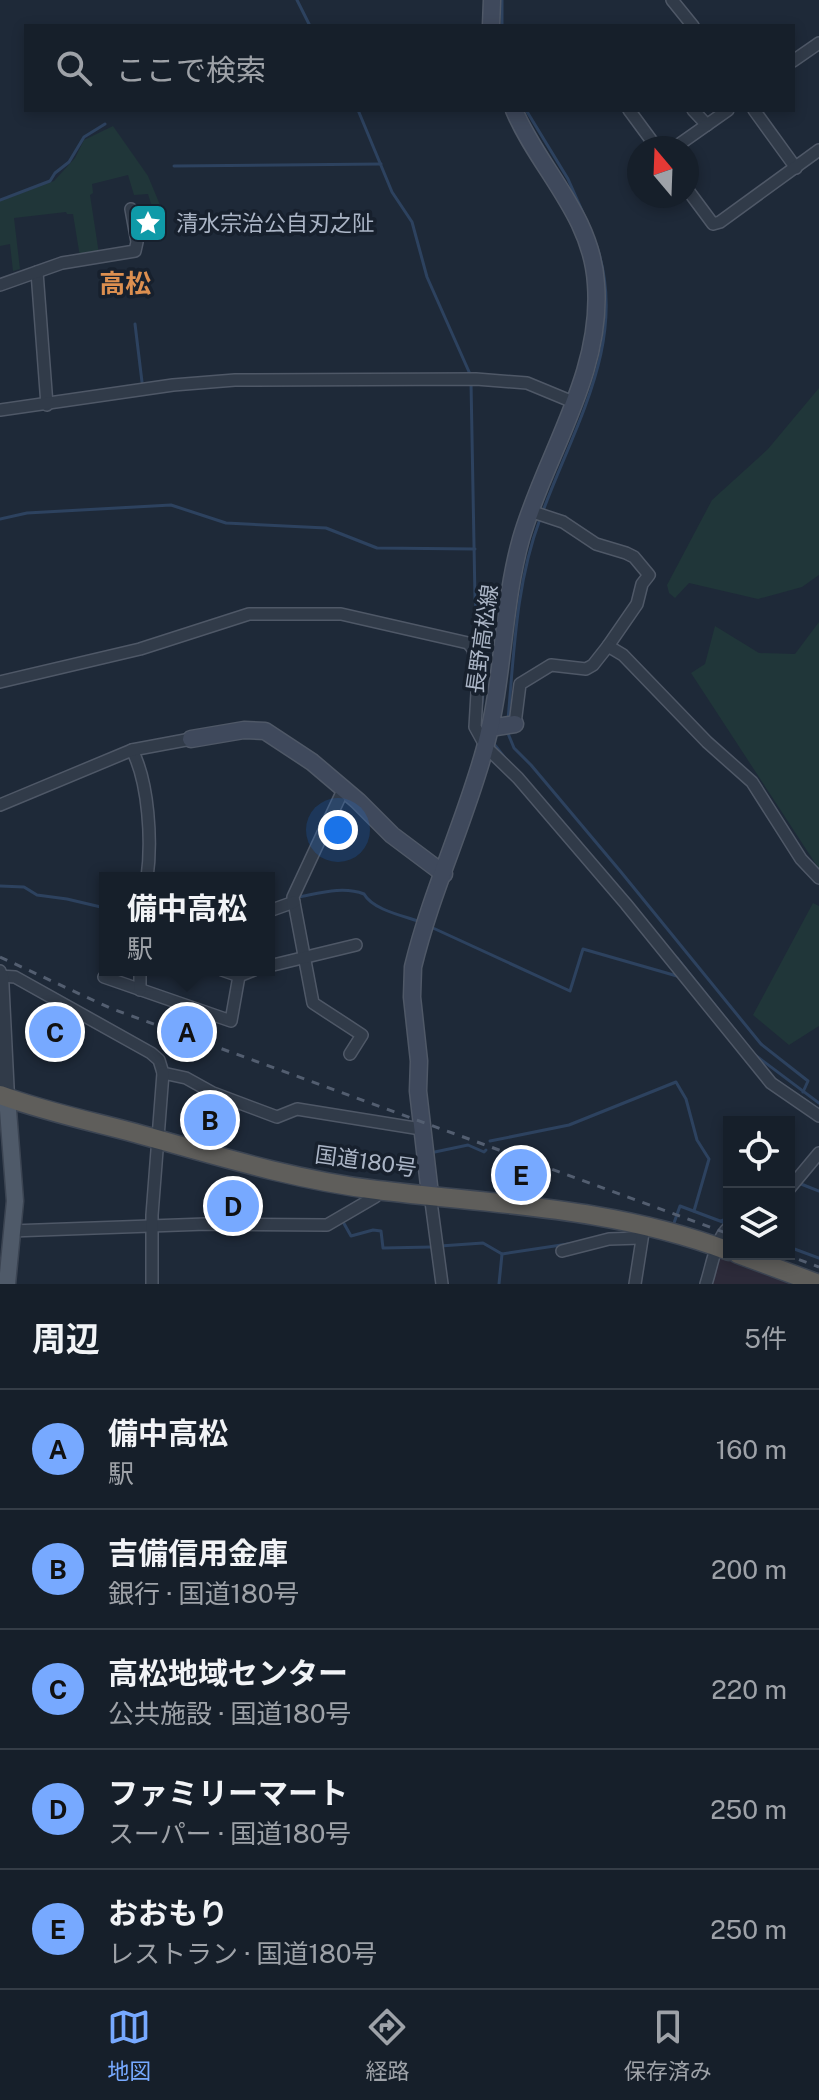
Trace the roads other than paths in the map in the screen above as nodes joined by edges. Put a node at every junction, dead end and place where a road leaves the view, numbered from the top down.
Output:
1 (492, 0) edge
2 (673, 0) edge
3 (491, 24) edge
4 (691, 24) edge
5 (819, 43) edge
6 (795, 60) edge
7 (515, 112) edge
8 (630, 112) edge
9 (695, 112) edge
10 (725, 112) edge
11 (755, 112) edge
12 (707, 125) junction
13 (648, 136) edge
14 (691, 136) edge
15 (819, 150) edge
16 (796, 168) junction
17 (699, 205) edge
18 (131, 209) dead end
19 (37, 272) junction
20 (0, 285) edge
21 (573, 402) junction
22 (47, 405) junction
23 (0, 410) edge
24 (536, 513) junction
25 (608, 646) junction
26 (0, 682) edge
27 (505, 725) junction
28 (191, 739) joint
29 (486, 747) junction
30 (132, 750) junction
31 (344, 788) junction
32 (0, 805) edge
33 (147, 872) edge
34 (444, 874) junction
35 (819, 878) edge
36 (293, 900) junction
37 (275, 908) edge
38 (356, 945) dead end
39 (304, 958) junction
40 (275, 965) edge
41 (0, 973) edge
42 (140, 976) edge
43 (239, 976) edge
44 (104, 977) dead end
45 (140, 990) junction
46 (350, 1054) dead end
47 (163, 1073) junction
48 (3, 1096) edge
49 (819, 1116) edge
50 (421, 1129) junction
51 (158, 1139) junction
52 (819, 1153) edge
53 (790, 1188) edge
54 (378, 1190) junction
55 (430, 1194) junction
56 (154, 1225) junction
57 (11, 1231) junction
58 (644, 1231) junction
59 (723, 1249) edge
60 (562, 1251) dead end
61 (723, 1251) edge
62 (754, 1260) edge
63 (7, 1284) edge
64 (152, 1284) edge
65 (442, 1284) edge
66 (635, 1284) edge
67 (706, 1284) edge
68 (819, 1284) edge

1 - 3 main road
2 - 4 street
5 - 6 street
7 - 21 main road, 長野高松線
8 - 13 street
9 - 12 street
10 - 12 street
11 - 16 street
12 - 14 street
15 - 16 street
16 - 17 street
18 - 19 street
19 - 20 street
19 - 22 street
21 - 22 street
21 - 24 main road, 長野高松線
22 - 23 street
24 - 25 street
24 - 27 main road, 長野高松線
25 - 27 street
25 - 35 street
26 - 29 street
27 - 29 main road, 長野高松線
28 - 30 street
28 - 31 main road
29 - 34 main road, 長野高松線
29 - 49 street
30 - 32 street
30 - 33 street
31 - 34 main road
31 - 36 street
34 - 50 main road, 長野高松線
36 - 37 street
36 - 39 street
38 - 39 street
39 - 40 street
39 - 46 street
41 - 47 street
41 - 48 street
42 - 45 street
43 - 45 street
44 - 45 street
47 - 50 street
47 - 51 street
48 - 51 highway, 国道180号
48 - 57 main road
50 - 55 main road, 長野高松線
51 - 54 highway, 国道180号
51 - 56 street
52 - 53 street
54 - 55 highway, 国道180号
54 - 56 street
55 - 58 highway, 国道180号
55 - 65 street
56 - 57 street
56 - 64 street
57 - 63 main road
58 - 59 highway, 国道180号
58 - 60 street
58 - 66 street
61 - 67 street
62 - 68 highway

